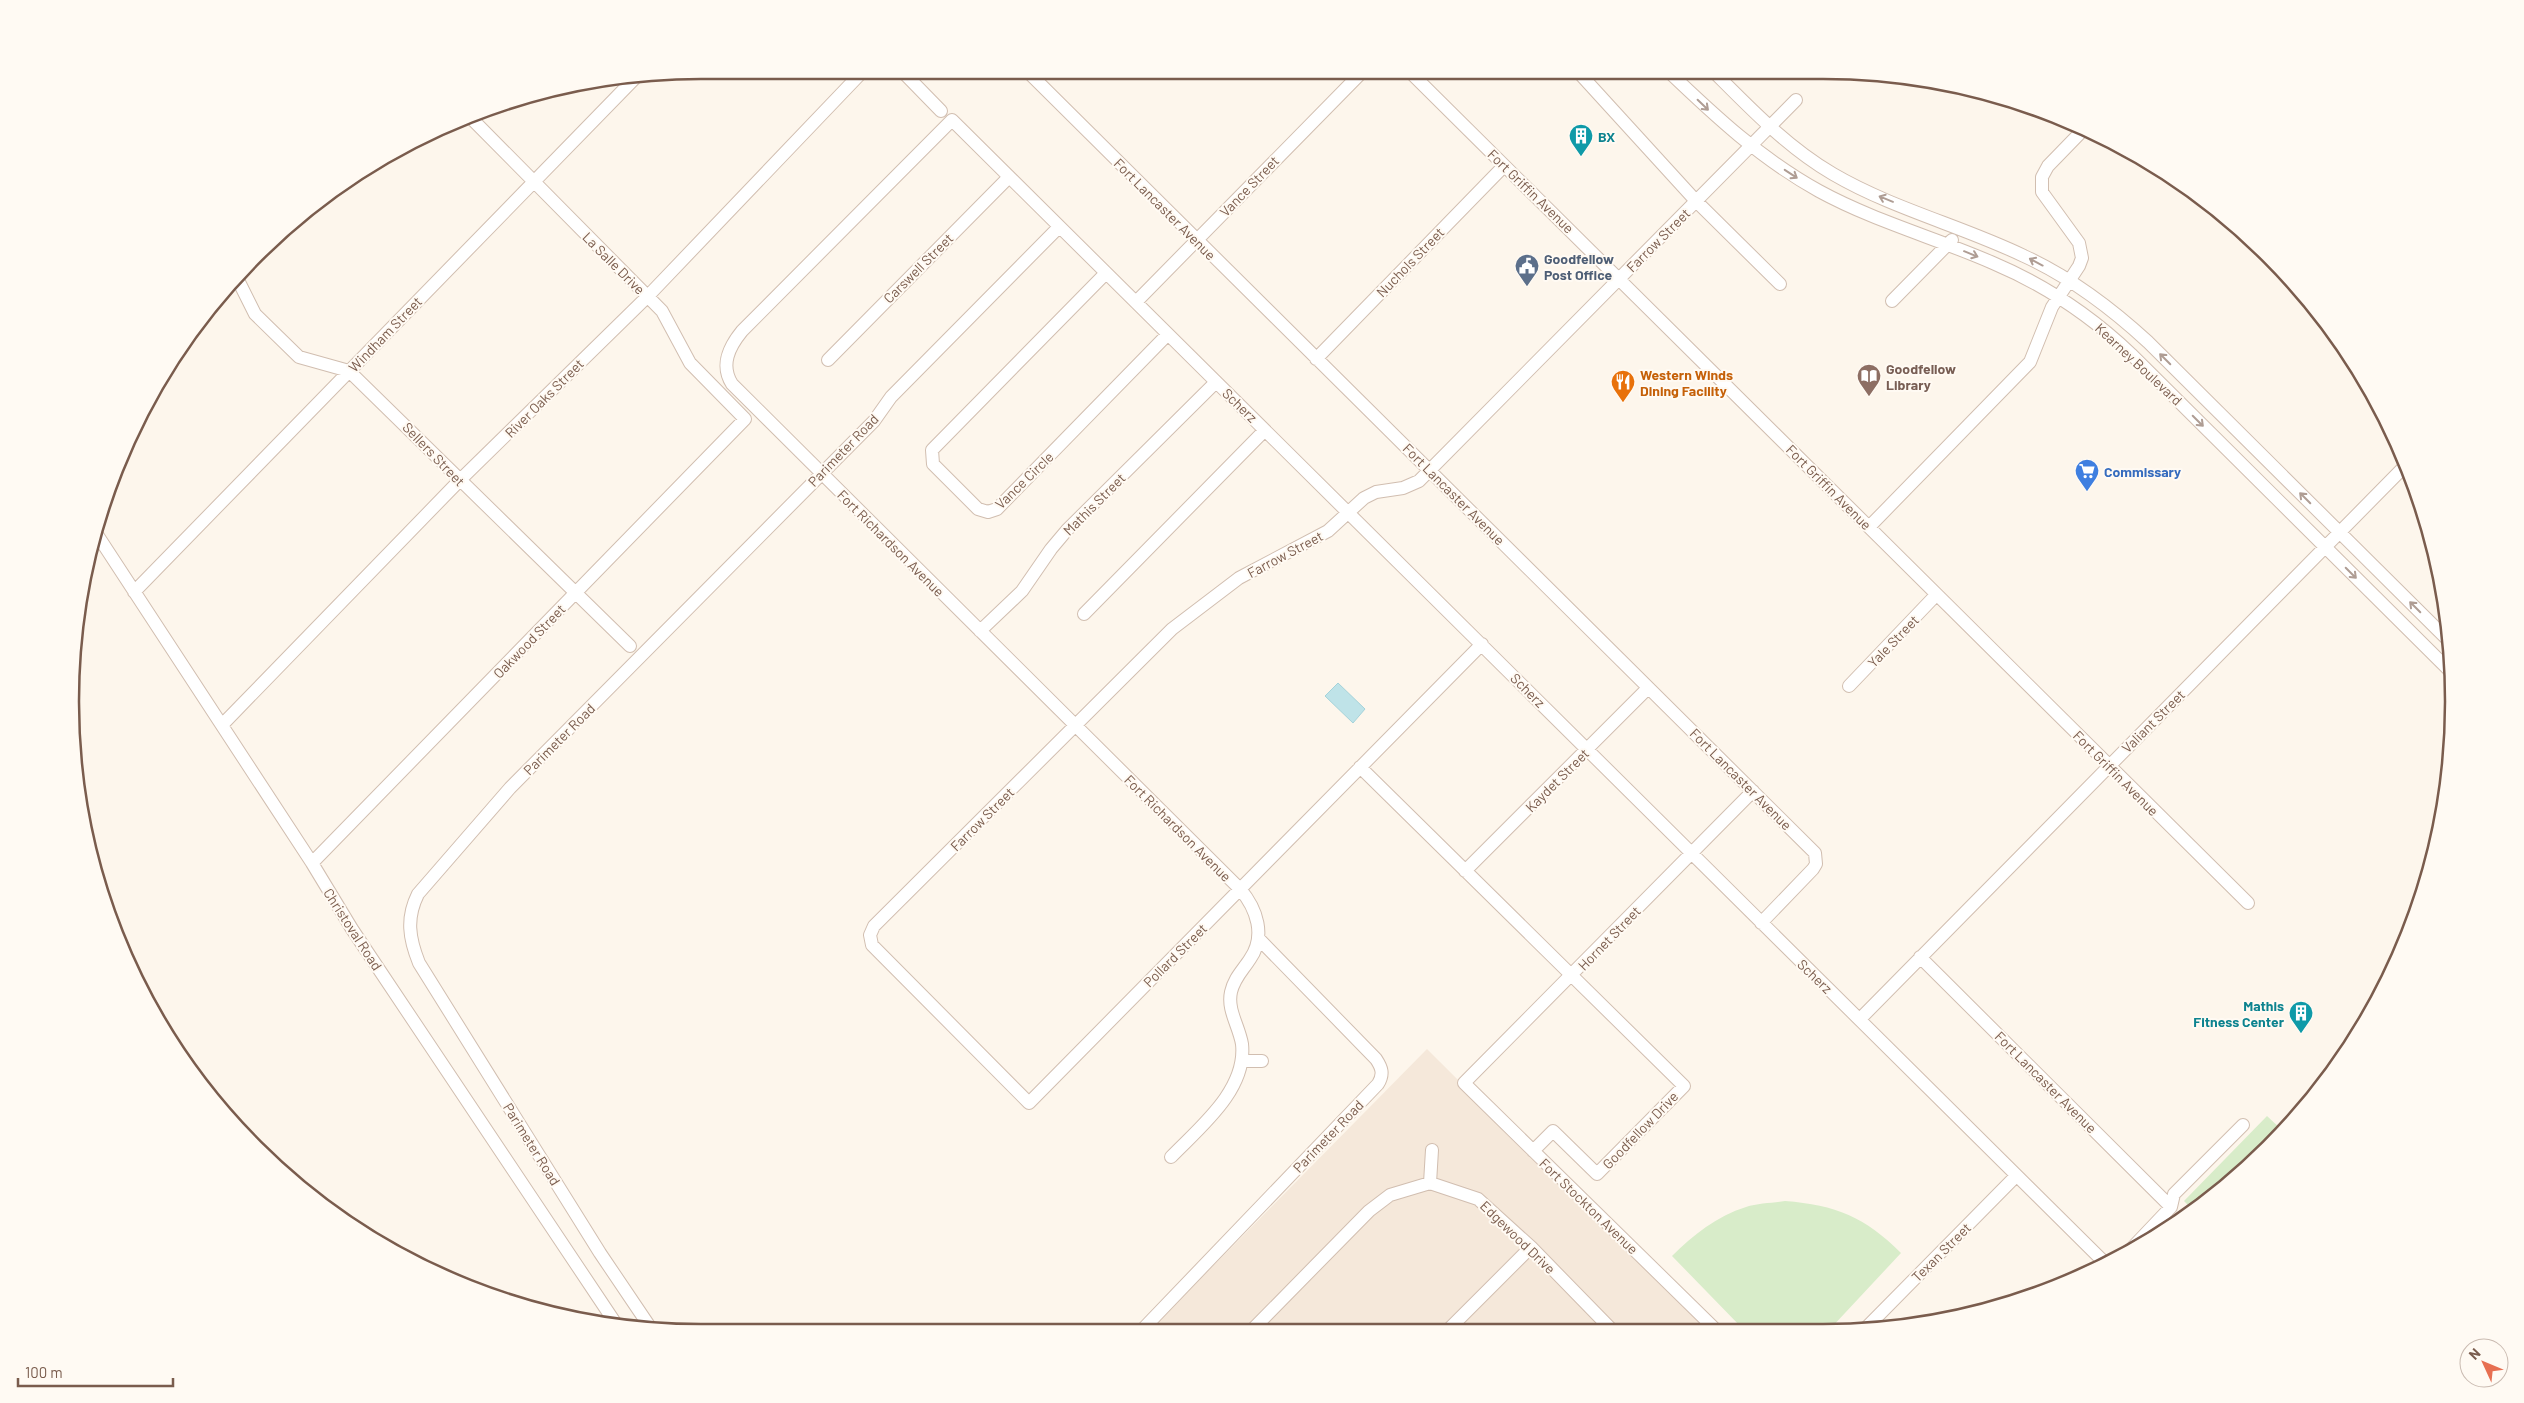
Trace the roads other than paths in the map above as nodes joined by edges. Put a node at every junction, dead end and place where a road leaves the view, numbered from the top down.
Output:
1 (855, 79) edge
2 (910, 79) edge
3 (1035, 79) edge
4 (1355, 79) edge
5 (1417, 79) edge
6 (1588, 79) edge
7 (1677, 79) edge
8 (1721, 79) edge
9 (629, 83) edge
10 (1796, 100) dead end
11 (941, 111) dead end
12 (952, 120) joint
13 (475, 122) edge
14 (1770, 127) junction
15 (2079, 134) edge
16 (1750, 147) junction
17 (1504, 166) junction
18 (1009, 177) junction
19 (532, 181) junction
20 (1696, 202) junction
21 (1060, 227) junction
22 (1961, 230) junction
23 (1196, 240) junction
24 (1948, 244) junction
25 (1106, 273) junction
26 (1620, 278) junction
27 (2070, 281) junction
28 (240, 284) edge
29 (1780, 284) dead end
30 (648, 296) junction
31 (2058, 297) junction
32 (1892, 301) dead end
33 (1136, 302) junction
34 (1168, 334) junction
35 (1316, 359) junction
36 (828, 360) dead end
37 (349, 371) junction
38 (1216, 382) junction
39 (745, 419) joint
40 (1265, 430) junction
41 (1430, 470) junction
42 (2401, 470) edge
43 (820, 474) junction
44 (459, 481) junction
45 (1348, 512) junction
46 (1869, 527) junction
47 (2340, 532) junction
48 (100, 540) edge
49 (2325, 547) junction
50 (134, 592) junction
51 (576, 593) junction
52 (1936, 595) junction
53 (1084, 614) dead end
54 (980, 631) junction
55 (2441, 632) edge
56 (1482, 644) junction
57 (630, 646) dead end
58 (2444, 665) edge
59 (1849, 686) dead end
60 (1648, 688) junction
61 (222, 725) junction
62 (1075, 726) junction
63 (1587, 750) junction
64 (2108, 765) junction
65 (1360, 766) junction
66 (1753, 791) junction
67 (1691, 854) junction
68 (312, 862) junction
69 (1466, 871) junction
70 (1240, 889) junction
71 (2248, 903) dead end
72 (1761, 923) junction
73 (1258, 938) junction
74 (870, 940) joint
75 (1920, 957) junction
76 (1572, 976) junction
77 (1860, 1019) junction
78 (1242, 1061) junction
79 (1262, 1061) dead end
80 (1464, 1083) joint
81 (2243, 1125) dead end
82 (1432, 1150) dead end
83 (1533, 1151) junction
84 (1171, 1157) dead end
85 (2016, 1176) junction
86 (1430, 1183) junction
87 (2171, 1207) junction
88 (2146, 1233) edge
89 (1531, 1247) junction
90 (2101, 1259) edge
91 (612, 1318) edge
92 (646, 1322) edge
93 (1872, 1322) edge
94 (1148, 1324) edge
95 (1258, 1324) edge
96 (1454, 1324) edge
97 (1607, 1324) edge
98 (1710, 1324) edge

1 - 30 street, River Oaks Street
2 - 11 street
3 - 23 street, Fort Lancaster Avenue
4 - 23 street, Vance Street
5 - 17 street, Fort Griffin Avenue
6 - 20 street
7 -> 16 street, Kearney Boulevard
8 - 14 street, Kearney Boulevard
9 - 19 street, Windham Street
10 - 14 street, Farrow Street
12 - 18 street, Scherz
12 - 43 street, Fort Richardson Avenue
13 - 19 street, La Salle Drive
14 - 16 street, Farrow Street
22 -> 14 street, Kearney Boulevard
15 - 27 street
16 - 20 street, Farrow Street
16 -> 24 street, Kearney Boulevard
17 - 26 street, Fort Griffin Avenue
17 - 35 street, Nuchols Street
18 - 21 street, Scherz
18 - 36 street, Carswell Street
19 - 30 street, La Salle Drive
19 - 37 street, Windham Street
20 - 26 street, Farrow Street
20 - 29 street
21 - 25 street, Scherz
21 - 43 street, Parimeter Road
22 - 24 street
27 -> 22 street, Kearney Boulevard
23 - 33 street, Vance Street
23 - 35 street, Fort Lancaster Avenue
24 -> 31 street, Kearney Boulevard
24 - 32 street
25 - 33 street, Scherz
25 - 34 street, Vance Circle
26 - 41 street, Farrow Street
26 - 46 street, Fort Griffin Avenue
27 - 31 street
47 -> 27 street, Kearney Boulevard
28 - 37 street, Sellers Street
30 - 39 street, La Salle Drive
30 - 44 street, River Oaks Street
31 - 46 street
31 -> 49 street, Kearney Boulevard
33 - 34 street, Scherz
34 - 38 street, Scherz
35 - 41 street, Fort Lancaster Avenue
37 - 44 street, Sellers Street
37 - 50 street, Windham Street
38 - 40 street, Scherz
38 - 54 street, Mathis Street
39 - 51 street, Oakwood Street
40 - 45 street, Scherz
40 - 53 street
41 - 45 street, Farrow Street
41 - 60 street, Fort Lancaster Avenue
42 - 47 street, Valiant Street
43 - 54 street, Fort Richardson Avenue
43 - 92 street, Parimeter Road
44 - 51 street, Sellers Street
44 - 61 street, River Oaks Street
45 - 56 street, Scherz
45 - 62 street, Farrow Street
46 - 52 street, Fort Griffin Avenue
47 - 49 street, Valiant Street
55 -> 47 street, Kearney Boulevard
48 - 50 street, Christoval Road
49 -> 58 street, Kearney Boulevard
49 - 64 street, Valiant Street
50 - 61 street, Christoval Road
51 - 57 street, Sellers Street
51 - 68 street, Oakwood Street
52 - 59 street, Yale Street
52 - 64 street, Fort Griffin Avenue
54 - 62 street, Fort Richardson Avenue
56 - 63 street, Scherz
56 - 65 street, Pollard Street
60 - 63 street, Kaydet Street
60 - 66 street, Fort Lancaster Avenue
61 - 68 street, Christoval Road
62 - 70 street, Fort Richardson Avenue
62 - 74 street, Farrow Street
63 - 67 street, Scherz
63 - 69 street, Kaydet Street
64 - 71 street, Fort Griffin Avenue
64 - 75 street, Valiant Street
65 - 69 street
65 - 70 street, Pollard Street
66 - 67 street, Hornet Street
66 - 72 street, Fort Lancaster Avenue
67 - 72 street, Scherz
67 - 76 street, Hornet Street
68 - 91 street, Christoval Road
69 - 76 street
70 - 73 street, Fort Richardson Avenue
70 - 74 street, Pollard Street
72 - 77 street, Scherz
73 - 78 street
73 - 94 street, Parimeter Road
75 - 77 street, Valiant Street
75 - 87 street, Fort Lancaster Avenue
76 - 80 street, Hornet Street
76 - 83 street, Goodfellow Drive
77 - 85 street, Scherz
78 - 79 street
78 - 84 street
80 - 83 street, Fort Stockton Avenue
81 - 87 street
82 - 86 street
83 - 98 street, Fort Stockton Avenue
85 - 90 street, Scherz
85 - 93 street, Texan Street
86 - 89 street, Edgewood Drive
86 - 95 street
87 - 88 street
89 - 96 street
89 - 97 street, Edgewood Drive

